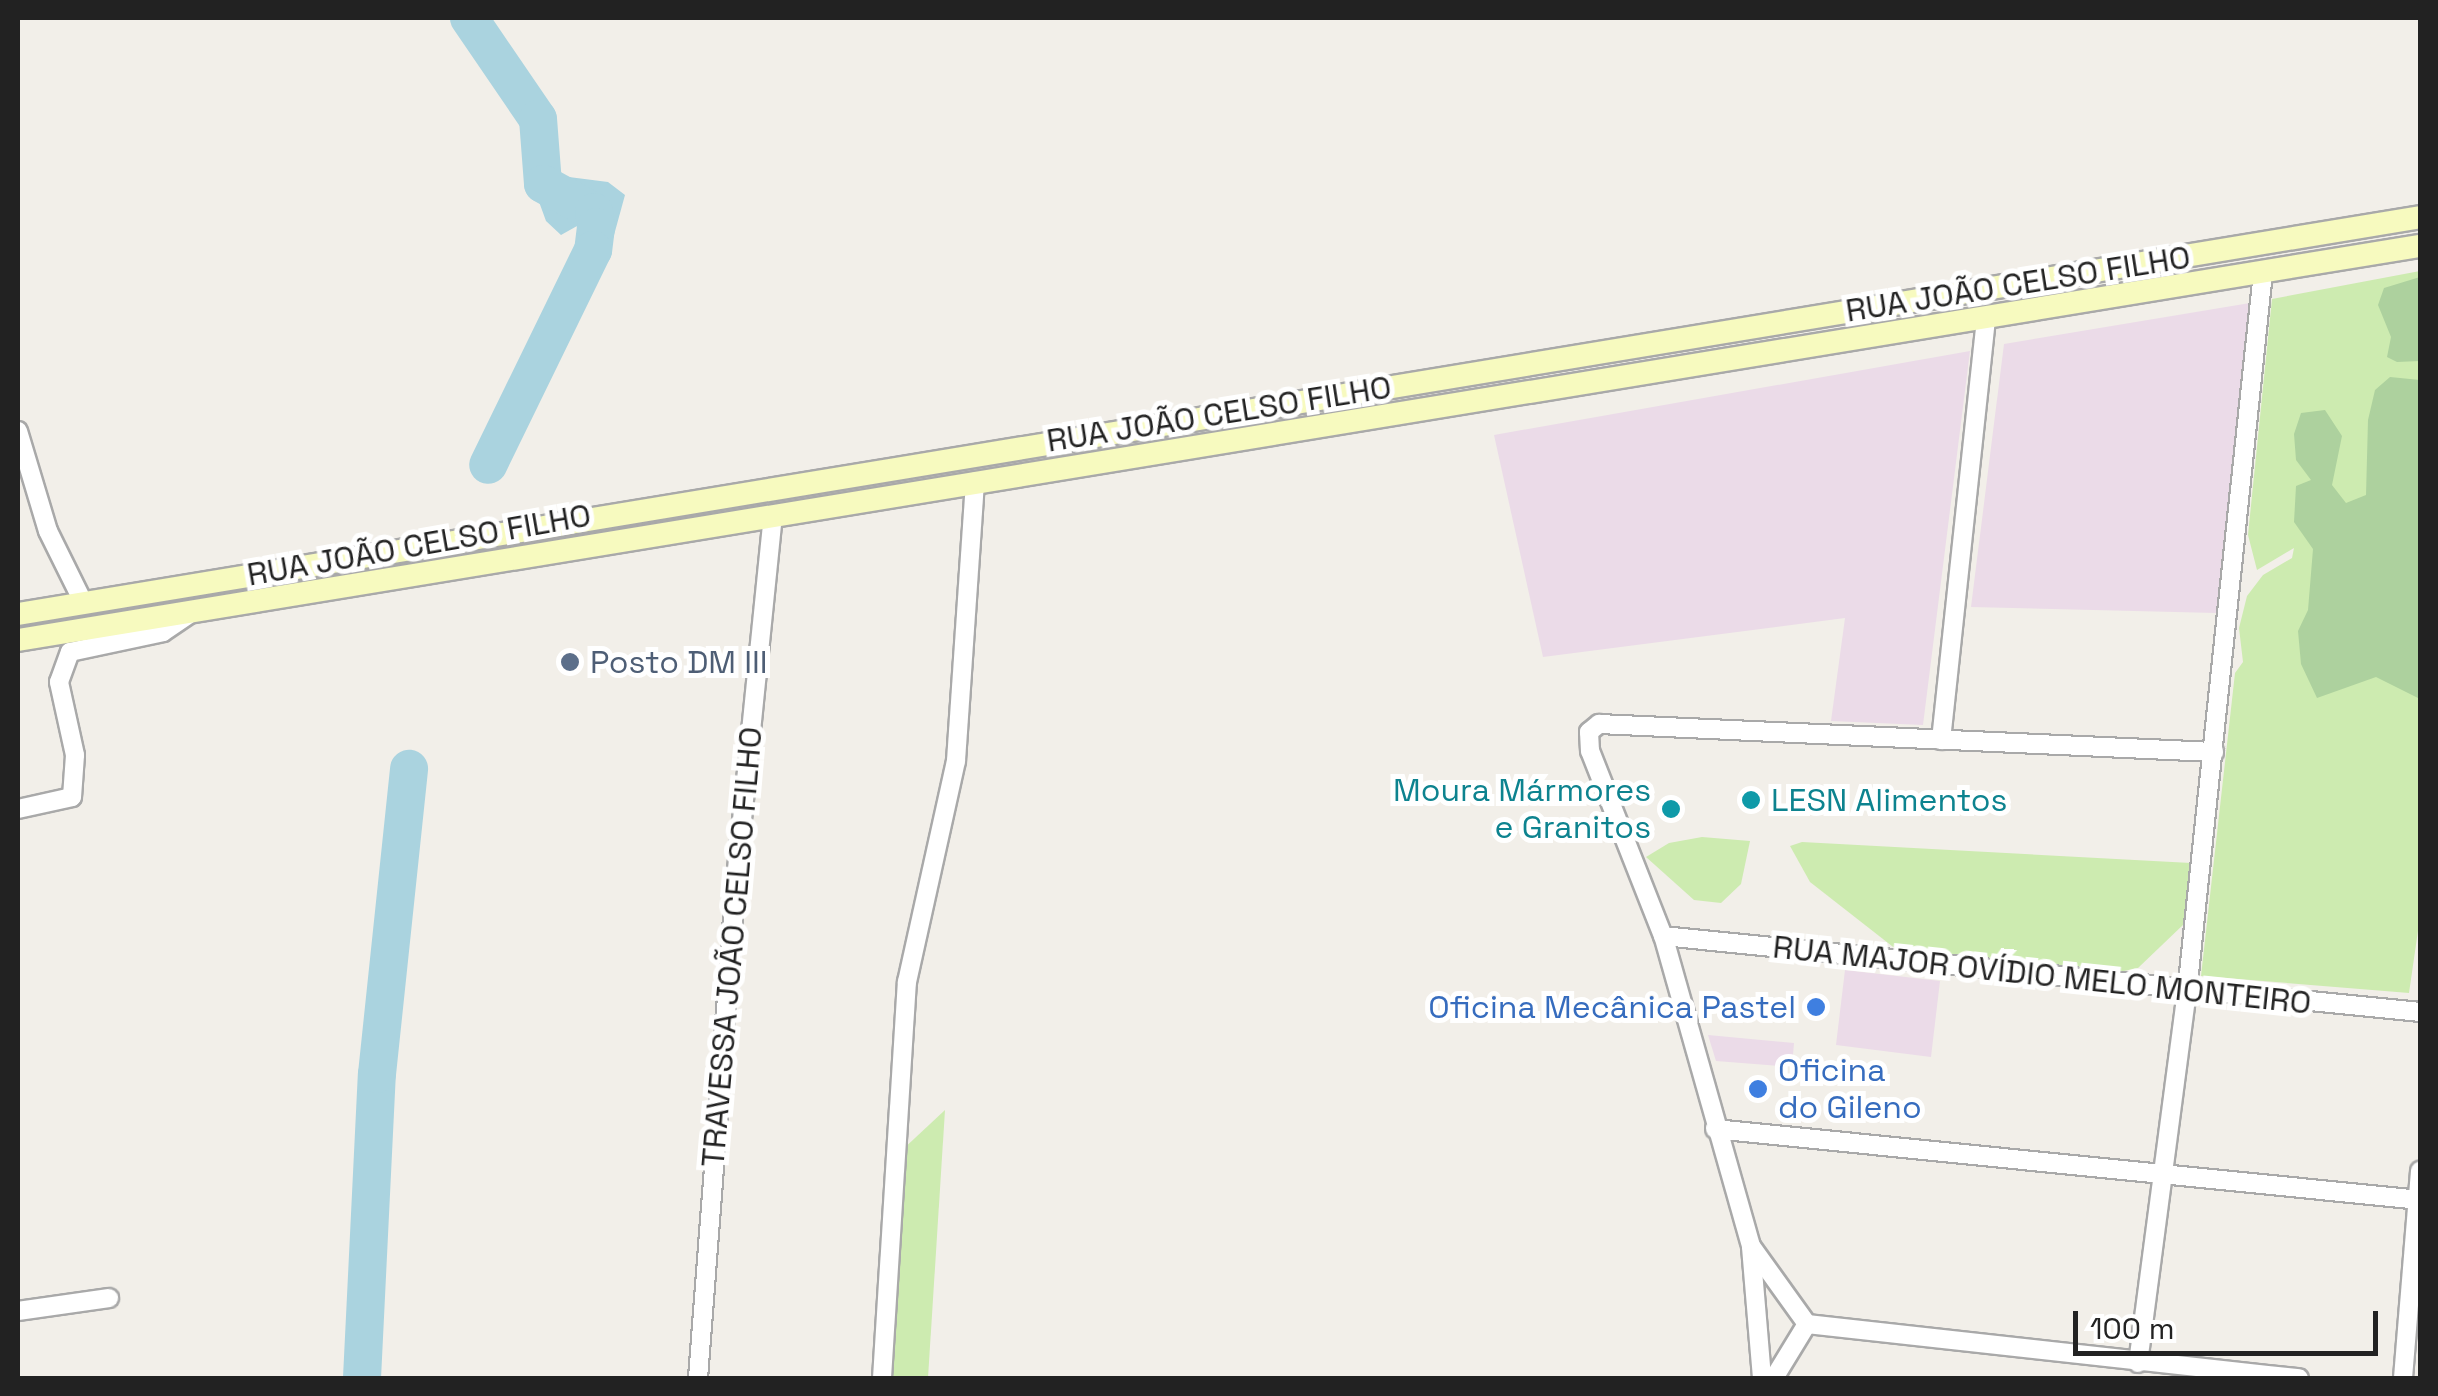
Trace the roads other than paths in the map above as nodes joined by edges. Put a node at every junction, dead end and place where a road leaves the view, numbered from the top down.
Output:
1 (2420, 217) edge
2 (2420, 246) edge
3 (2263, 272) junction
4 (1986, 320) junction
5 (1617, 348) junction
6 (1622, 381) junction
7 (1302, 400) junction
8 (18, 430) edge
9 (1305, 431) junction
10 (974, 482) junction
11 (773, 517) junction
12 (215, 581) junction
13 (84, 604) junction
14 (219, 608) junction
15 (194, 612) junction
16 (18, 614) edge
17 (18, 640) edge
18 (1941, 740) junction
19 (2214, 752) junction
20 (18, 809) edge
21 (1663, 936) junction
22 (2187, 992) junction
23 (2420, 1011) edge
24 (1715, 1130) junction
25 (2420, 1172) edge
26 (2159, 1178) junction
27 (2419, 1200) edge
28 (1751, 1246) junction
29 (109, 1298) dead end
30 (18, 1311) edge
31 (1807, 1324) junction
32 (2138, 1364) junction
33 (698, 1378) edge
34 (882, 1378) edge
35 (1762, 1378) edge
36 (1774, 1378) edge
37 (2298, 1378) edge
38 (2403, 1378) edge

1 - 5 main road, RUA JOÃO CELSO FILHO
2 - 3 main road, RUA JOÃO CELSO FILHO
3 - 4 main road, RUA JOÃO CELSO FILHO
3 - 19 street
4 - 6 main road, RUA JOÃO CELSO FILHO
4 - 18 street
5 - 6 main road
5 - 7 main road, RUA JOÃO CELSO FILHO
6 - 9 main road, RUA JOÃO CELSO FILHO
7 - 9 main road
7 - 12 main road, RUA JOÃO CELSO FILHO
8 - 13 street
9 - 10 main road, RUA JOÃO CELSO FILHO
10 - 11 main road, RUA JOÃO CELSO FILHO
10 - 34 street
11 - 14 main road, RUA JOÃO CELSO FILHO
11 - 33 street, TRAVESSA JOÃO CELSO FILHO
12 - 13 main road, RUA JOÃO CELSO FILHO
12 - 14 main road
13 - 16 main road, RUA JOÃO CELSO FILHO
14 - 15 main road, RUA JOÃO CELSO FILHO
15 - 17 main road, RUA JOÃO CELSO FILHO
15 - 20 street
18 - 19 street
18 - 21 street
19 - 22 street
21 - 22 street, RUA MAJOR OVÍDIO MELO MONTEIRO
21 - 24 street
22 - 23 street, RUA MAJOR OVÍDIO MELO MONTEIRO
22 - 26 street
24 - 26 street
24 - 28 street
25 - 27 street
26 - 27 street
26 - 32 street
27 - 38 street
28 - 31 street
28 - 35 street
29 - 30 street
31 - 32 street
31 - 36 street
32 - 37 street

